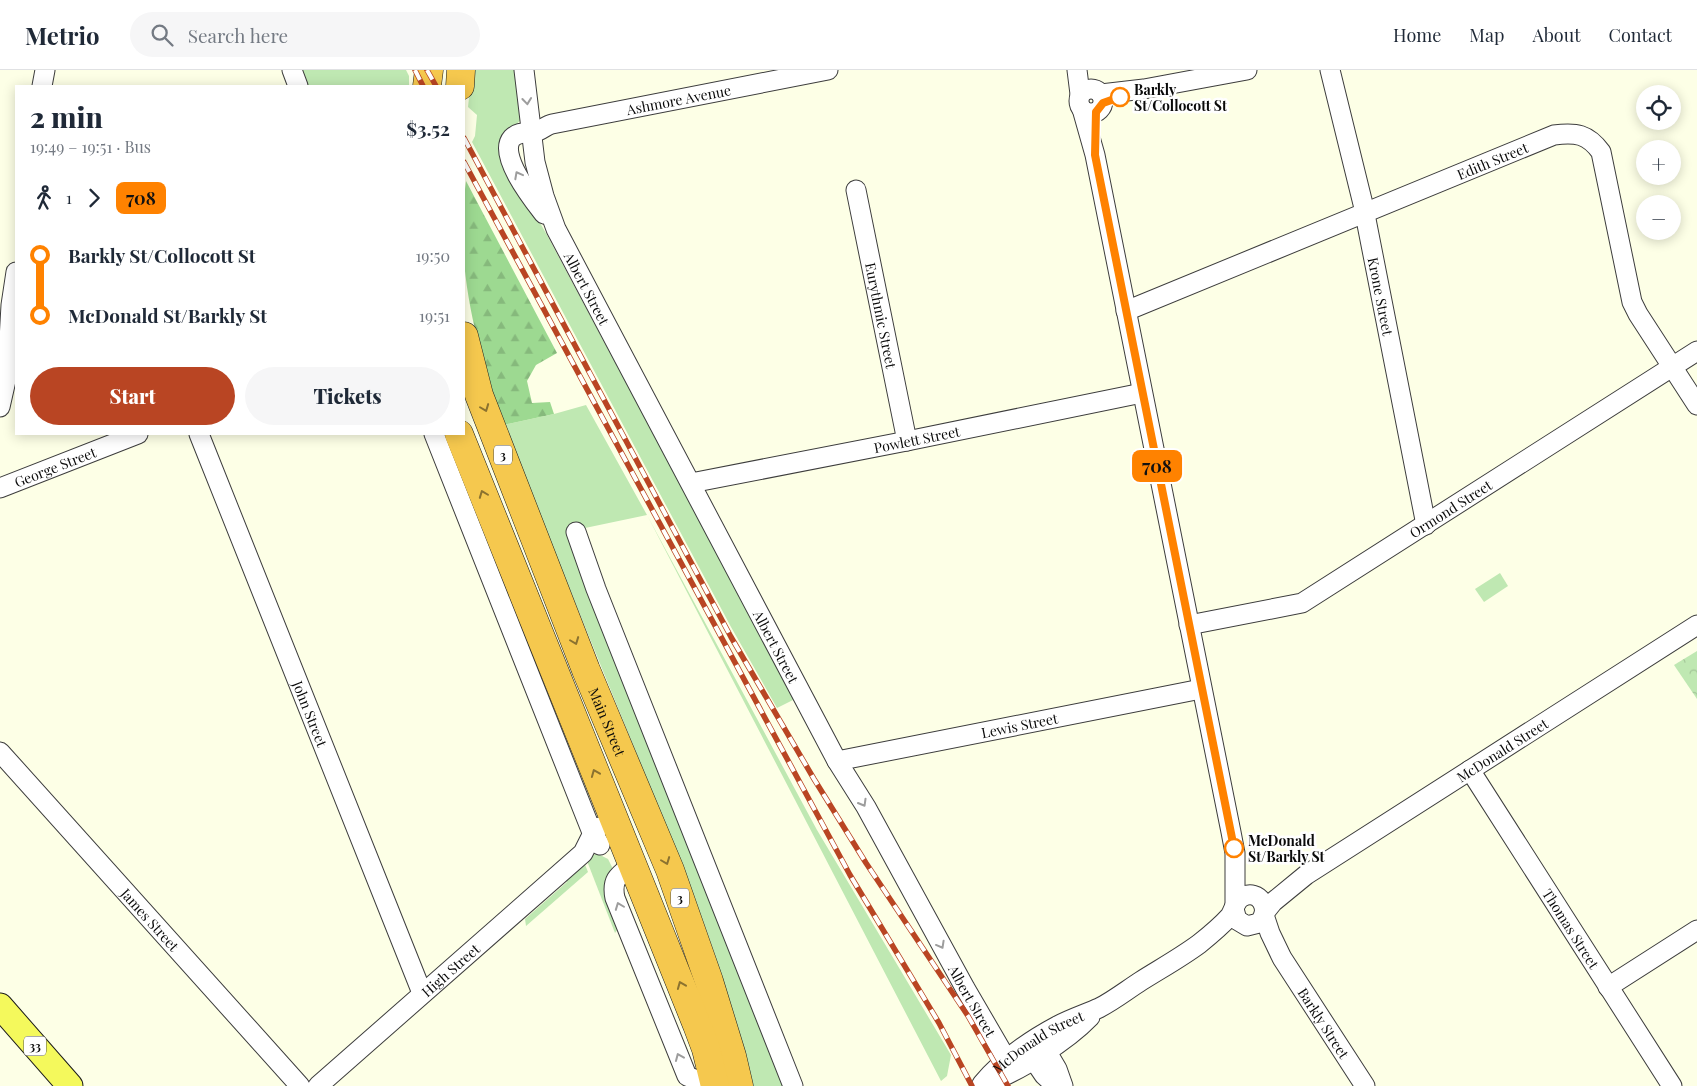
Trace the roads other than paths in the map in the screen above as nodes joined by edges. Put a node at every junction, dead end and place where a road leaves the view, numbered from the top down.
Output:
1 (45, 70) edge
2 (292, 70) edge
3 (429, 70) edge
4 (462, 70) edge
5 (524, 70) edge
6 (828, 70) edge
7 (1077, 70) edge
8 (1083, 70) edge
9 (1247, 70) edge
10 (1330, 70) edge
11 (42, 85) edge
12 (298, 85) edge
13 (427, 85) edge
14 (460, 85) edge
15 (1092, 100) junction
16 (530, 131) junction
17 (856, 190) dead end
18 (1364, 213) junction
19 (15, 279) edge
20 (1126, 311) junction
21 (467, 349) edge
22 (1697, 351) edge
23 (1672, 367) junction
24 (1142, 393) junction
25 (1697, 405) edge
26 (0, 407) edge
27 (135, 435) edge
28 (199, 435) edge
29 (434, 435) edge
30 (460, 435) edge
31 (907, 441) junction
32 (691, 482) junction
33 (0, 488) edge
34 (1426, 525) junction
35 (576, 532) dead end
36 (547, 568) junction
37 (518, 581) junction
38 (1188, 625) junction
39 (1697, 625) edge
40 (1201, 689) junction
41 (0, 752) edge
42 (838, 762) junction
43 (1470, 770) junction
44 (647, 816) junction
45 (602, 837) junction
46 (1235, 853) junction
47 (1260, 905) junction
48 (1235, 907) junction
49 (1246, 925) junction
50 (1697, 930) edge
51 (1198, 944) junction
52 (1282, 958) junction
53 (1608, 987) junction
54 (422, 993) junction
55 (0, 1006) edge
56 (1036, 1048) junction
57 (1007, 1058) junction
58 (723, 1085) edge
59 (981, 1085) edge
60 (70, 1086) edge
61 (300, 1086) edge
62 (318, 1086) edge
63 (793, 1086) edge
64 (1056, 1086) edge
65 (1063, 1086) edge
66 (1365, 1086) edge
67 (1672, 1086) edge

1 - 11 street
2 - 12 street
3 - 13 highway
4 - 14 highway
5 -> 16 street, Albert Street
6 - 16 street, Ashmore Avenue
7 - 15 street, Barkly Street
8 - 15 street, Barkly Street
9 - 15 street
10 - 18 street, Krone Street
15 - 20 street, Barkly Street
16 - 32 street, Albert Street
17 - 31 street, Eurythmic Street
18 - 20 street, Edith Street
18 - 23 street, Edith Street
18 - 34 street, Krone Street
19 - 26 street
20 - 24 street, Barkly Street
21 -> 36 highway, Main Street / 3
22 - 23 street, Ormond Street
23 - 25 street, Edith Street
23 - 34 street, Ormond Street
24 - 31 street, Powlett Street
24 - 38 street, Barkly Street
27 - 33 street, George Street
28 - 54 street, John Street
29 - 45 street, Main Street
37 -> 30 highway, Main Street / 3
31 - 32 street, Powlett Street
32 - 42 street, Albert Street
34 - 38 street, Ormond Street
35 - 63 street
36 - 37 highway
36 -> 44 highway, Main Street / 3
45 -> 37 highway, Main Street / 3
38 - 40 street, Barkly Street
39 - 43 street, McDonald Street
40 - 42 street, Lewis Street
40 - 46 street, Barkly Street
41 - 61 street, James Street
42 -> 57 street, Albert Street
43 - 47 street, McDonald Street
43 - 53 street, Thomas Street
44 - 45 highway
44 -> 58 highway, Main Street / 3
45 - 54 street, High Street
58 -> 45 highway, Main Street / 3
46 - 47 street, Barkly Street
46 - 48 street, Barkly Street
47 - 48 street
47 - 49 street
47 - 52 street, Barkly Street
48 - 49 street
48 - 51 street, McDonald Street
49 - 51 street, McDonald Street
49 - 52 street, Barkly Street
50 - 53 street
51 - 56 street, McDonald Street
52 - 66 street, Barkly Street
53 - 67 street, Thomas Street
54 - 62 street, High Street
55 - 60 main road, 33
56 - 57 street, McDonald Street
56 - 59 street, McDonald Street
56 - 64 street
56 - 65 street
57 - 59 street, McDonald Street

